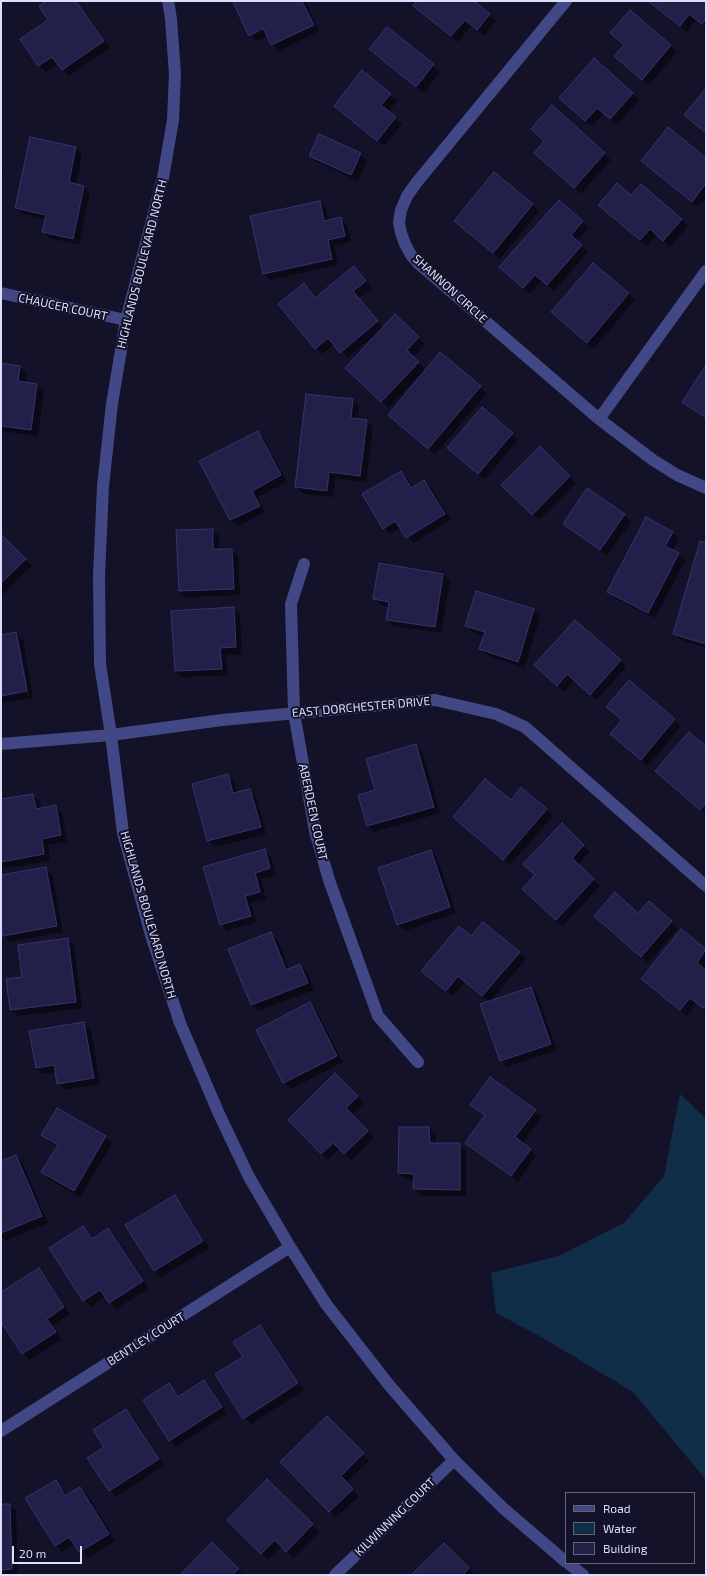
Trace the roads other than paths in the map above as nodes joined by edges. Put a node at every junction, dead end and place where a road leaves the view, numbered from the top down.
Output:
1 (168, 1) edge
2 (566, 1) edge
3 (706, 271) edge
4 (1, 293) edge
5 (126, 320) junction
6 (599, 419) junction
7 (706, 488) edge
8 (304, 564) dead end
9 (294, 713) junction
10 (112, 734) junction
11 (1, 744) edge
12 (706, 886) edge
13 (418, 1062) dead end
14 (290, 1247) junction
15 (1, 1431) edge
16 (454, 1460) junction
17 (565, 1560) edge
18 (569, 1564) edge
19 (335, 1575) edge
20 (583, 1575) edge

1 - 5 street, HIGHLANDS BOULEVARD NORTH
2 - 6 street, SHANNON CIRCLE
3 - 6 street
4 - 5 street, CHAUCER COURT
5 - 10 street, HIGHLANDS BOULEVARD NORTH
6 - 7 street, SHANNON CIRCLE
8 - 9 street, ABERDEEN COURT
9 - 10 street, EAST DORCHESTER DRIVE
9 - 12 street, EAST DORCHESTER DRIVE
9 - 13 street, ABERDEEN COURT
10 - 11 street, EAST DORCHESTER DRIVE
10 - 14 street, HIGHLANDS BOULEVARD NORTH
14 - 15 street, BENTLEY COURT
14 - 16 street, HIGHLANDS BOULEVARD NORTH
16 - 17 street, HIGHLANDS BOULEVARD NORTH
16 - 19 street, KILWINNING COURT
18 - 20 street, HIGHLANDS BOULEVARD NORTH

